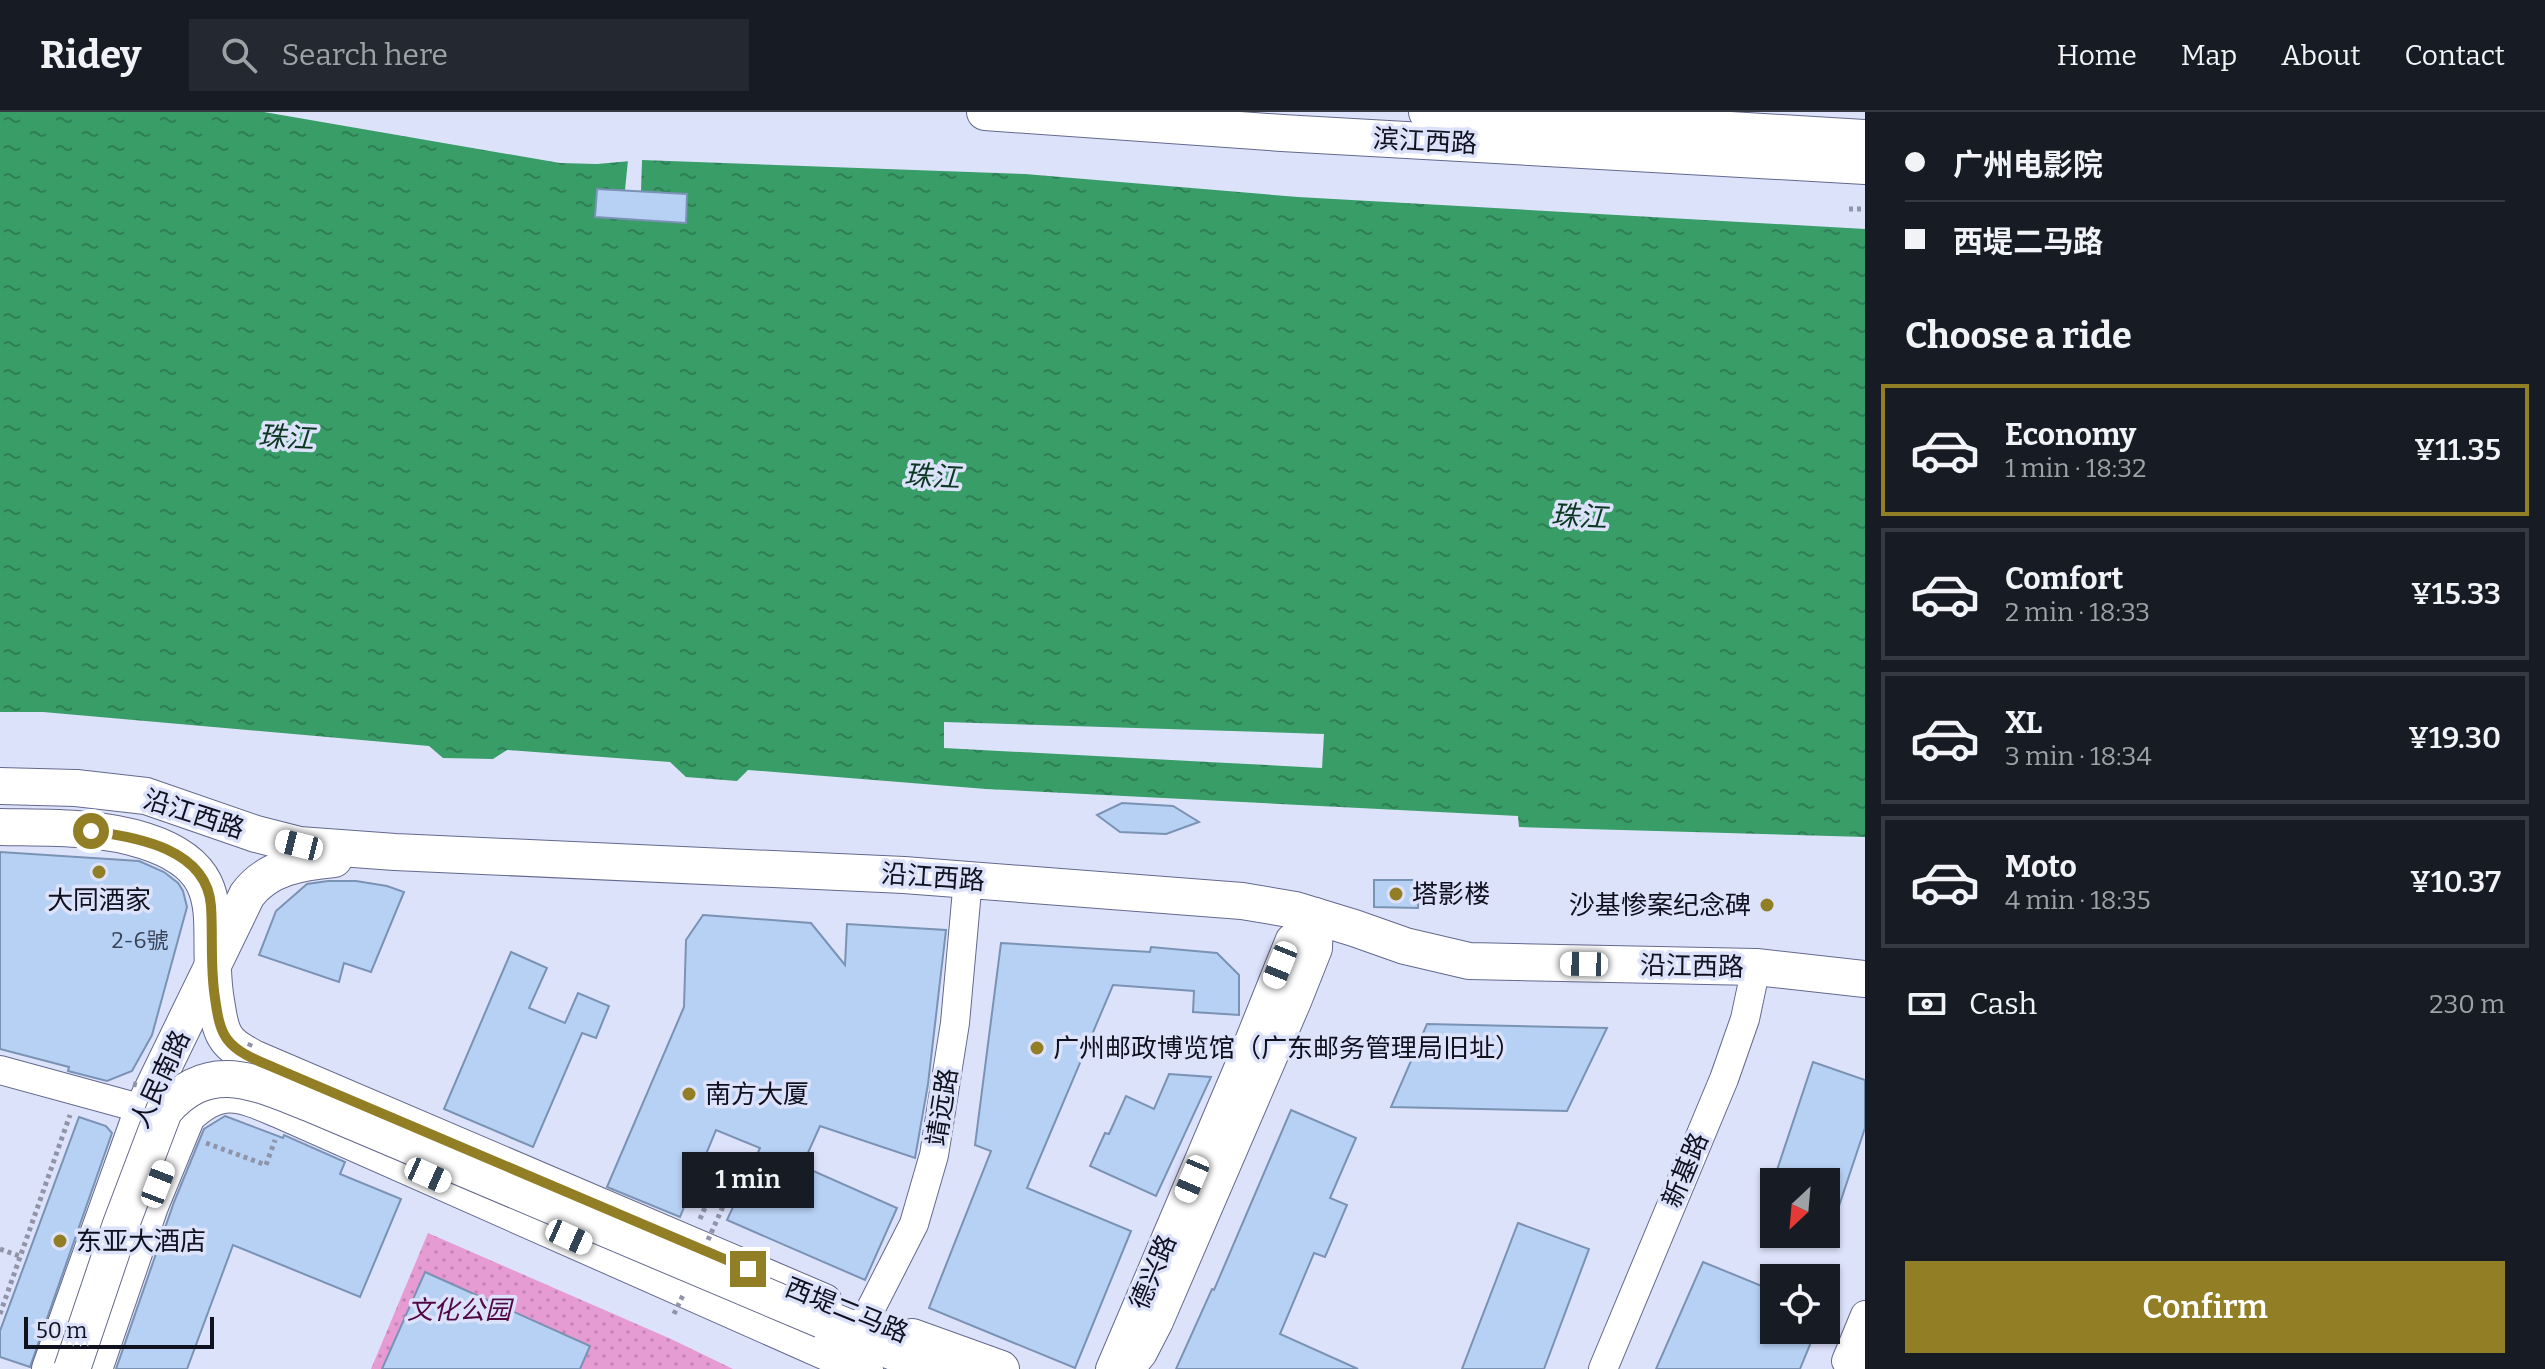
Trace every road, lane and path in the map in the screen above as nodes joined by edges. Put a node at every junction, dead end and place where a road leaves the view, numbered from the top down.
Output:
1 (985, 112) edge
2 (1427, 112) edge
3 (1635, 125) edge
4 (1865, 138) edge
5 (1865, 166) edge
6 (1849, 209) dead end
7 (1865, 209) edge
8 (0, 786) edge
9 (0, 827) edge
10 (395, 852) junction
11 (968, 879) junction
12 (1315, 916) junction
13 (1756, 967) junction
14 (211, 972) junction
15 (1865, 979) edge
16 (0, 1070) edge
17 (78, 1091) junction
18 (269, 1094) junction
19 (143, 1109) junction
20 (203, 1142) dead end
21 (697, 1244) junction
22 (0, 1249) edge
23 (22, 1257) junction
24 (687, 1286) dead end
25 (0, 1314) edge
26 (674, 1314) dead end
27 (1865, 1315) edge
28 (822, 1320) junction
29 (865, 1320) junction
30 (1865, 1348) edge
31 (50, 1369) edge
32 (72, 1369) edge
33 (94, 1369) edge
34 (865, 1369) edge
35 (920, 1369) edge
36 (944, 1369) edge
37 (962, 1369) edge
38 (1001, 1369) edge
39 (1110, 1369) edge
40 (1125, 1369) edge
41 (1603, 1369) edge
42 (1842, 1369) edge
43 (1857, 1369) edge

1 - 3 main road, 滨江西路
2 - 3 main road, 滨江西路
3 - 4 main road, 滨江西路
3 - 5 main road, 滨江西路
6 - 7 path
8 - 10 main road, 沿江西路
9 - 14 main road, 沿江西路
10 - 11 main road, 沿江西路
10 - 14 main road, 人民南路
11 - 12 main road, 沿江西路
11 - 29 street, 靖远路
12 - 13 main road, 沿江西路
12 - 39 street, 德兴路
12 - 40 main road
13 - 15 main road, 沿江西路
13 - 41 street, 新基路
14 - 18 main road, 沿江西路
14 - 19 main road, 人民南路
16 - 17 street
17 - 19 street
17 - 23 path
18 - 20 path
18 - 21 main road, 西堤二马路
18 - 33 main road, 人民南路
18 - 34 main road, 西堤二马路
19 - 31 main road, 人民南路
21 - 21 path, bridge
21 - 29 main road, 西堤二马路
22 - 23 path
23 - 25 path
24 - 26 path, bridge
27 - 42 street
28 - 32 main road, bridge
28 - 35 main road
28 - 36 highway
28 - 37 main road
29 - 38 main road, 西堤二马路
30 - 43 highway

